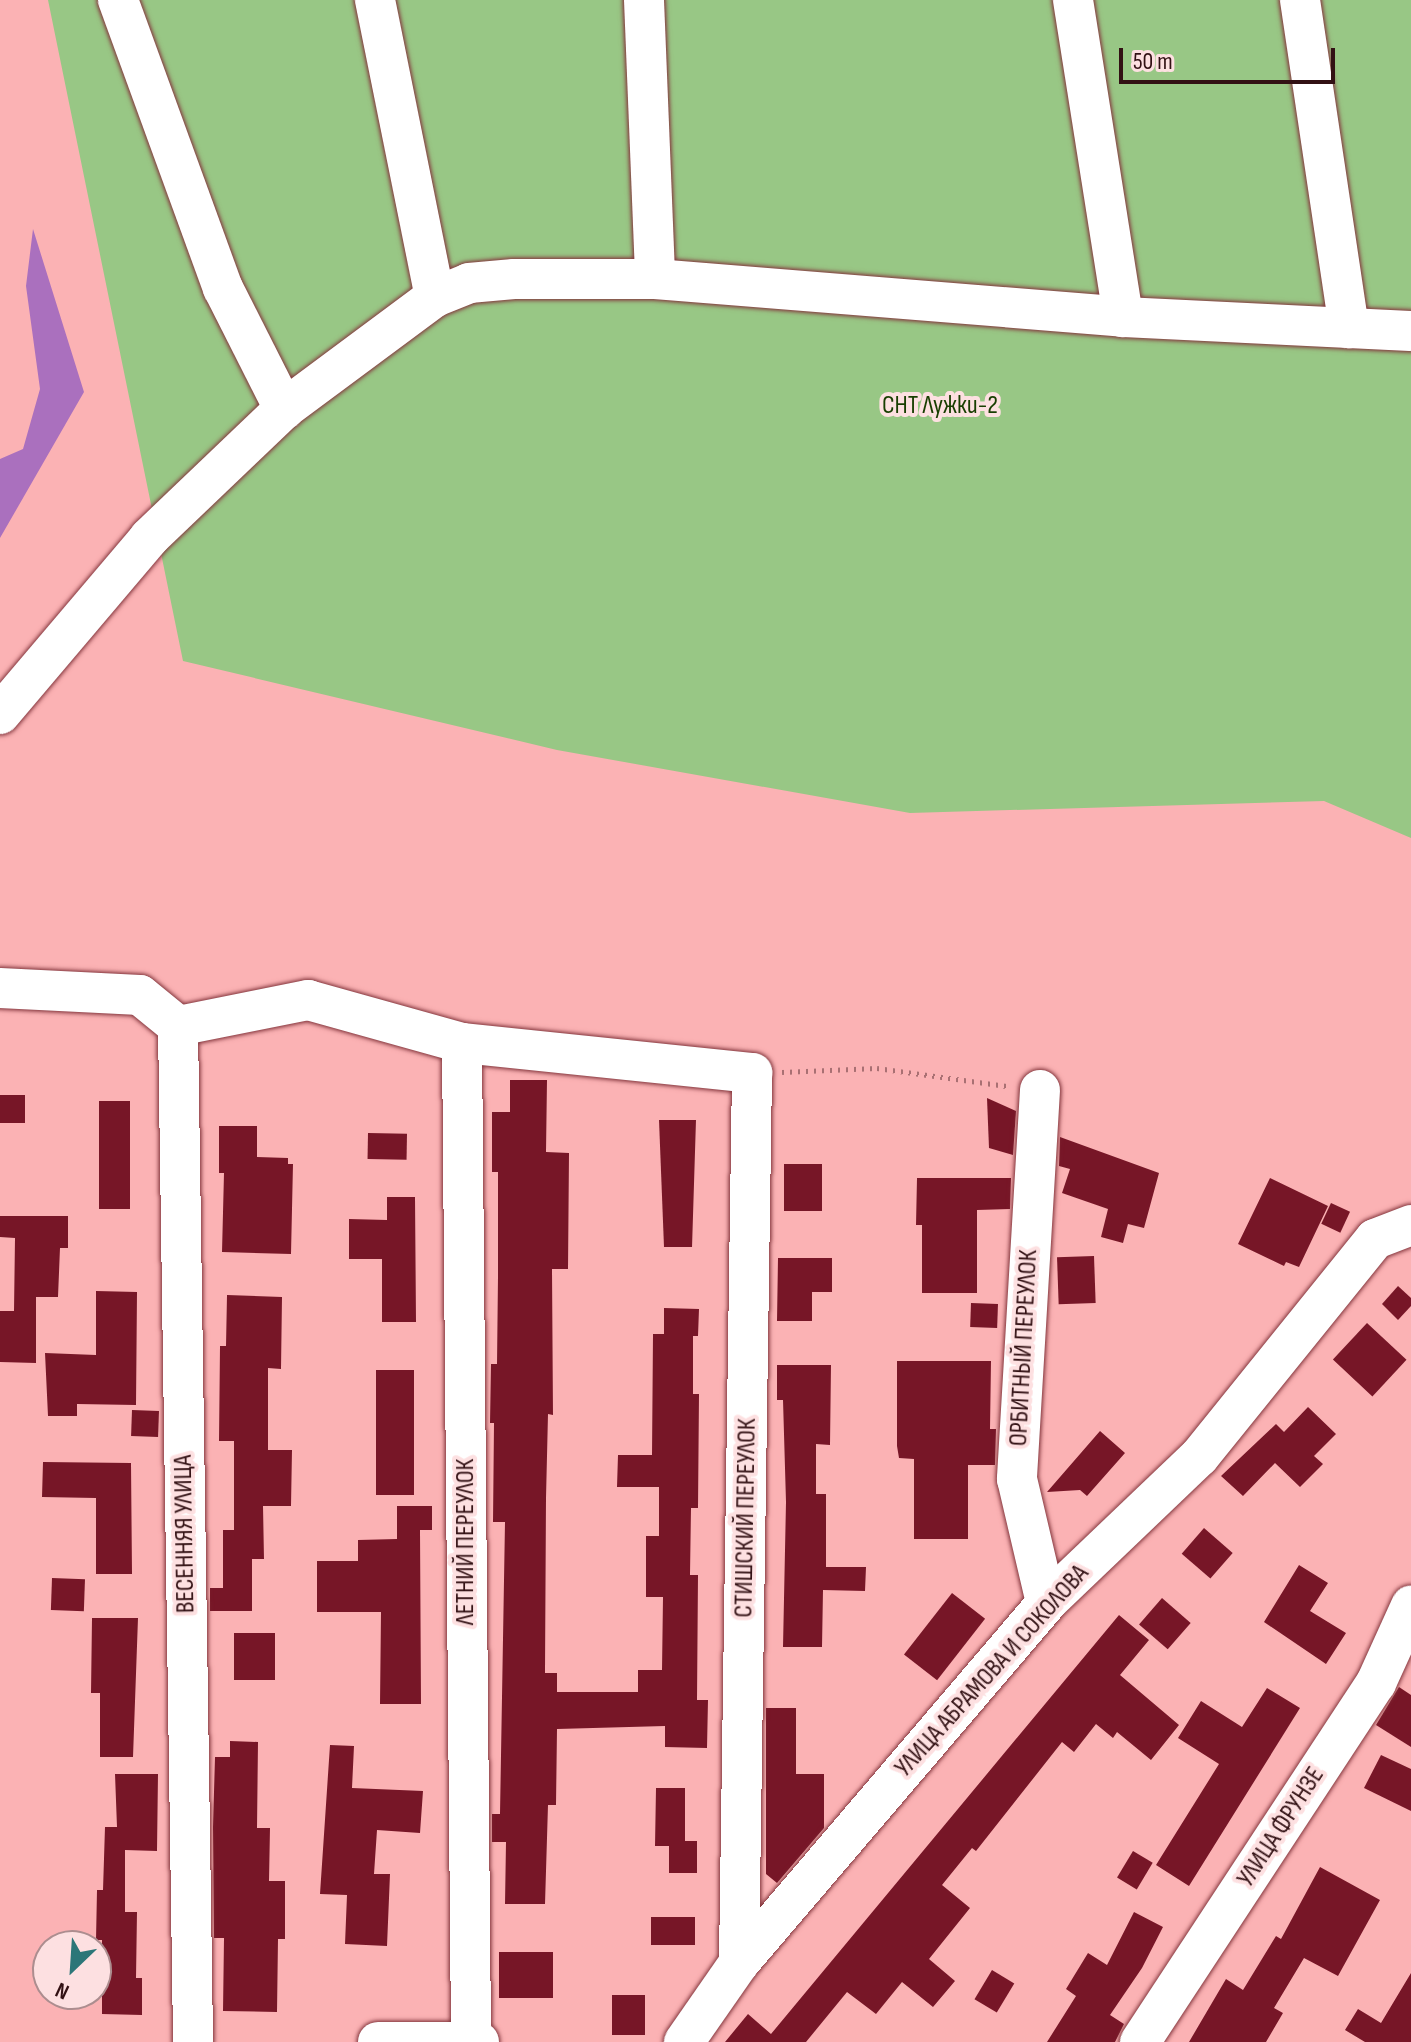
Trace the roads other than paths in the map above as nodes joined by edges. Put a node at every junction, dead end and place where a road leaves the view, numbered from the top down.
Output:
1 (118, 0) edge
2 (375, 0) edge
3 (644, 0) edge
4 (1073, 0) edge
5 (1300, 0) edge
6 (655, 279) junction
7 (435, 297) junction
8 (1123, 317) junction
9 (1349, 328) junction
10 (1411, 331) edge
11 (284, 409) junction
12 (0, 714) edge
13 (0, 988) edge
14 (178, 1026) junction
15 (462, 1043) junction
16 (1040, 1090) road end
17 (1393, 1232) edge
18 (1046, 1603) junction
19 (1411, 1606) edge
20 (739, 1963) junction
21 (473, 2041) edge
22 (193, 2042) edge
23 (378, 2042) edge
24 (684, 2042) edge
25 (1140, 2042) edge

1 - 11 street
2 - 7 street
3 - 6 street
4 - 8 street
5 - 9 street
6 - 7 street
6 - 8 street
7 - 11 street
8 - 9 street
9 - 10 street
11 - 12 street
13 - 14 street
14 - 15 street
14 - 22 street, ВЕСЕННЯЯ УЛИЦА
15 - 20 street, СТИШСКИЙ ПЕРЕУЛОК
15 - 21 street, ЛЕТНИЙ ПЕРЕУЛОК
16 - 18 street, ОРБИТНЫЙ ПЕРЕУЛОК
17 - 18 street, УЛИЦА АБРАМОВА И СОКОЛОВА
18 - 20 street, УЛИЦА АБРАМОВА И СОКОЛОВА
19 - 25 street, УЛИЦА ФРУНЗЕ
20 - 24 street, УЛИЦА АБРАМОВА И СОКОЛОВА
21 - 23 street

